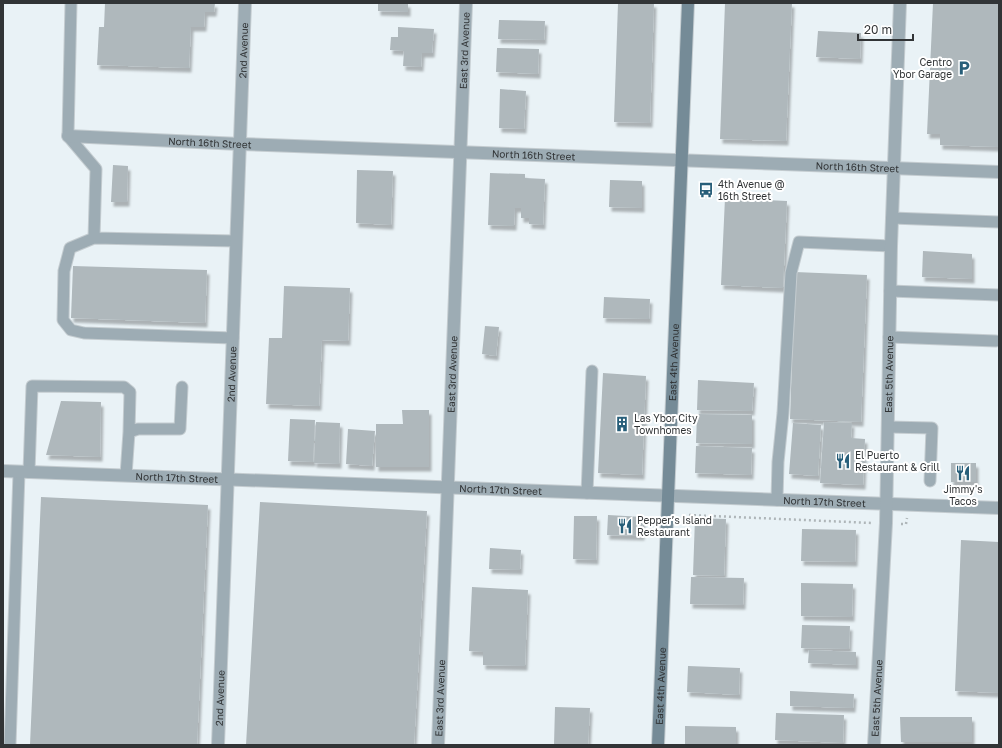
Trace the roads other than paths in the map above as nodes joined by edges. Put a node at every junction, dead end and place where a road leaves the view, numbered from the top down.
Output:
1 (71, 3) edge
2 (245, 3) edge
3 (466, 3) edge
4 (688, 3) edge
5 (900, 3) edge
6 (68, 136) junction
7 (240, 144) junction
8 (460, 152) junction
9 (682, 161) junction
10 (893, 168) junction
11 (999, 172) edge
12 (892, 218) junction
13 (999, 222) edge
14 (94, 238) junction
15 (236, 241) junction
16 (891, 246) junction
17 (890, 291) junction
18 (999, 295) edge
19 (889, 337) junction
20 (233, 338) junction
21 (996, 341) dead end
22 (592, 371) dead end
23 (182, 387) dead end
24 (888, 427) junction
25 (129, 432) junction
26 (3, 471) edge
27 (24, 472) junction
28 (126, 476) junction
29 (228, 479) junction
30 (930, 481) dead end
31 (448, 488) junction
32 (587, 493) junction
33 (668, 496) junction
34 (777, 500) junction
35 (886, 504) junction
36 (999, 508) edge
37 (10, 745) edge
38 (218, 745) edge
39 (438, 745) edge
40 (658, 745) edge
41 (874, 745) edge

1 - 6 lane
2 - 7 street, 2nd Avenue
3 - 8 street, East 3rd Avenue
4 - 9 street, East 4th Avenue
5 - 10 street, East 5th Avenue
6 - 7 street, North 16th Street
6 - 14 lane
7 - 8 street, North 16th Street
7 - 15 street, 2nd Avenue
8 - 9 street, North 16th Street
8 - 31 street, East 3rd Avenue
9 - 10 street, North 16th Street
9 - 33 street, East 4th Avenue
10 - 11 street, North 16th Street
10 - 12 street, East 5th Avenue
12 - 13 lane
12 - 16 street, East 5th Avenue
14 - 15 lane
14 - 20 lane
15 - 20 street, 2nd Avenue
16 - 17 street, East 5th Avenue
16 - 34 lane
17 - 18 lane
17 - 19 street, East 5th Avenue
19 - 21 lane
19 - 24 street, East 5th Avenue
20 - 29 street, 2nd Avenue
22 - 32 lane
23 - 25 lane
24 - 30 lane
24 - 35 street, East 5th Avenue
25 - 27 lane
25 - 28 lane
26 - 27 street, North 17th Street
27 - 28 street, North 17th Street
27 - 37 lane
28 - 29 street, North 17th Street
29 - 31 street, North 17th Street
29 - 38 street, 2nd Avenue
31 - 32 street, North 17th Street
31 - 39 street, East 3rd Avenue
32 - 33 street, North 17th Street
33 - 34 street, North 17th Street
33 - 40 street, East 4th Avenue
34 - 35 street, North 17th Street
35 - 36 street, North 17th Street
35 - 41 street, East 5th Avenue

